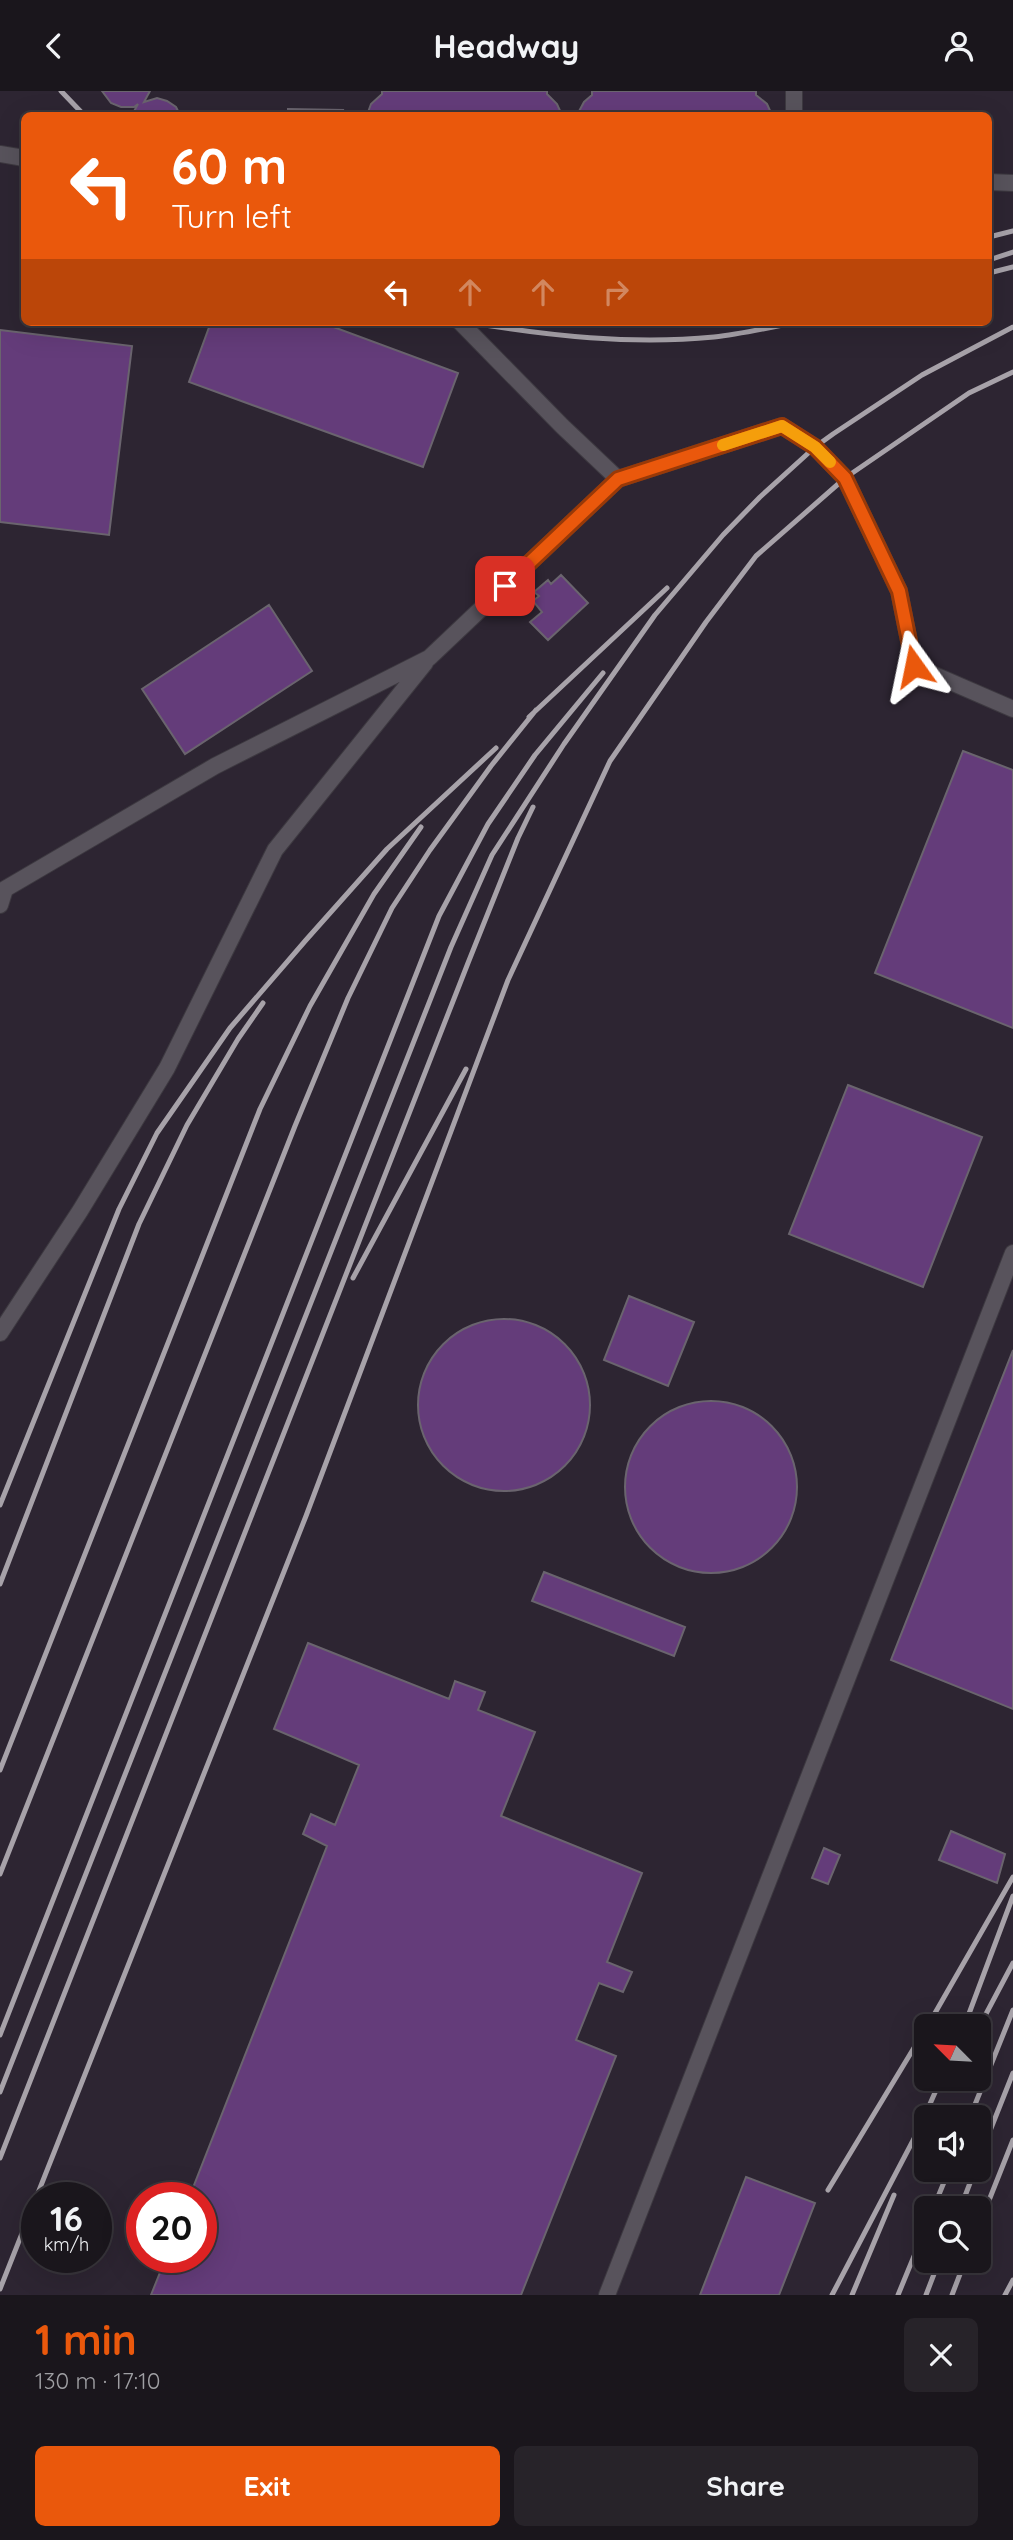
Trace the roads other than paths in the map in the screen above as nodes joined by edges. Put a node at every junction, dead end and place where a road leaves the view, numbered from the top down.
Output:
1 (794, 91) edge
2 (794, 112) edge
3 (0, 154) edge
4 (21, 158) edge
5 (992, 182) edge
6 (1013, 183) edge
7 (464, 326) edge
8 (618, 479) junction
9 (429, 658) junction
10 (1013, 709) edge
11 (2, 894) edge
12 (1013, 1253) edge
13 (0, 1333) edge
14 (607, 2295) edge

1 - 2 lane
3 - 4 lane
5 - 6 lane
7 - 8 lane
8 - 9 lane
8 - 10 lane
9 - 11 lane
9 - 13 lane
12 - 14 lane

